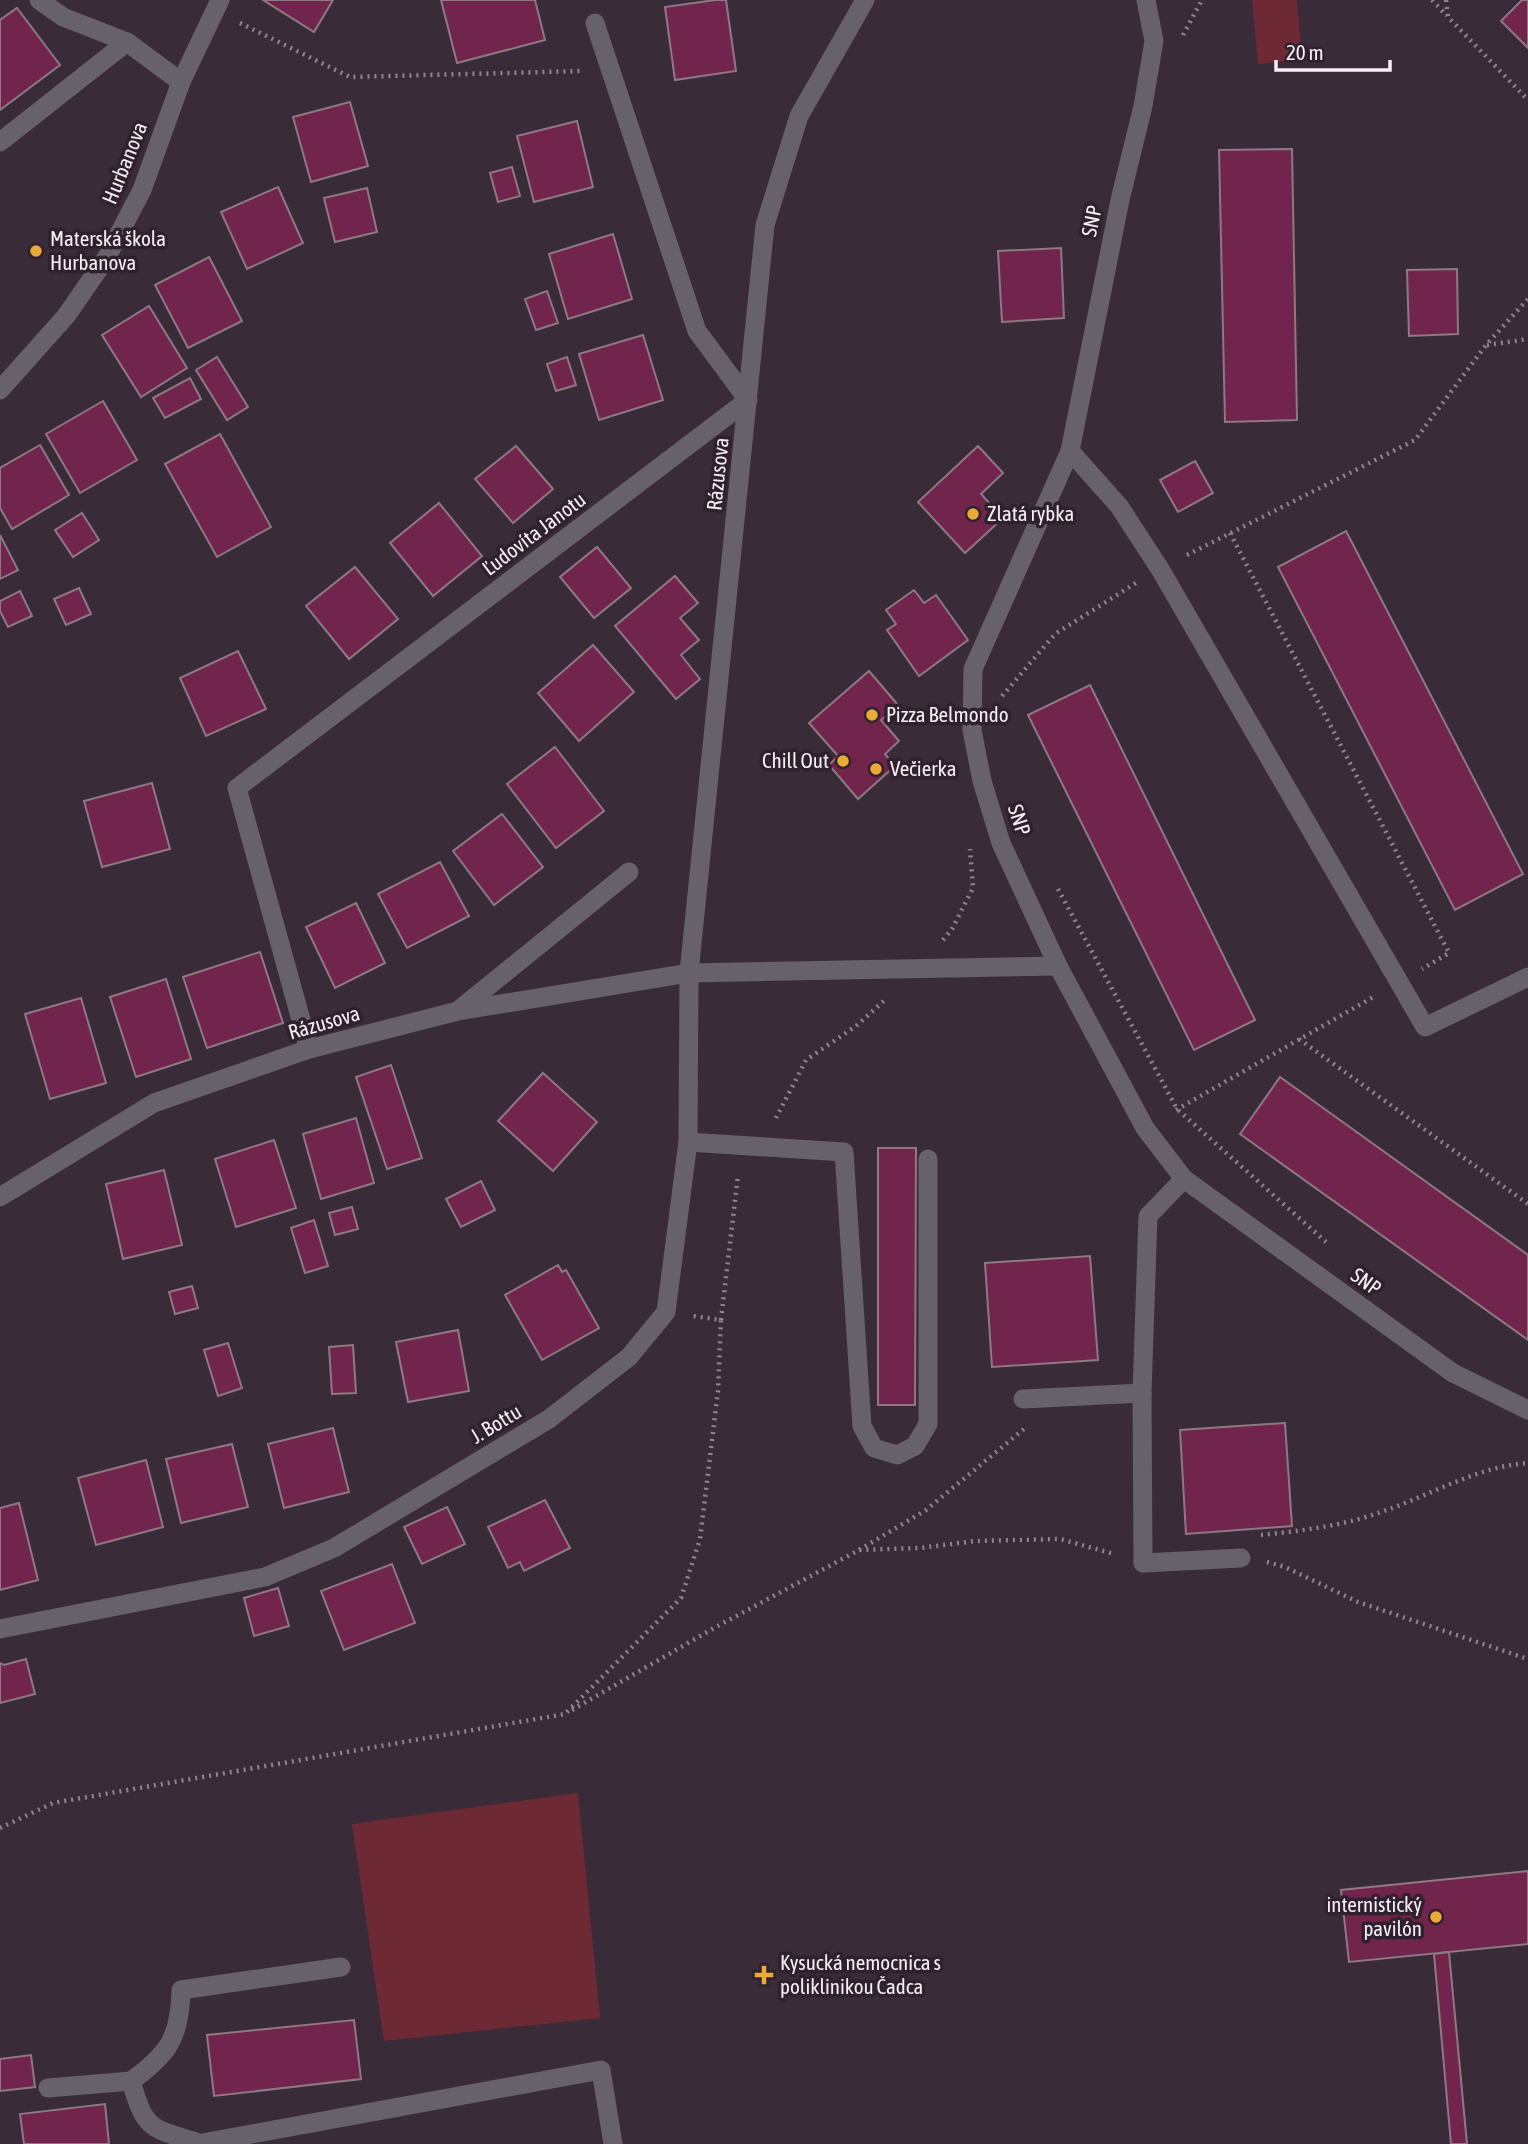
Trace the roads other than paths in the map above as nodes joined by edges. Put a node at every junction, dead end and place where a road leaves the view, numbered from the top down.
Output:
1 (39, 0) edge
2 (865, 0) edge
3 (1146, 0) edge
4 (216, 8) edge
5 (595, 23) dead end
6 (127, 42) junction
7 (181, 82) junction
8 (0, 142) edge
9 (0, 390) edge
10 (748, 400) junction
11 (1070, 451) junction
12 (629, 872) dead end
13 (1058, 966) junction
14 (690, 973) junction
15 (1528, 977) edge
16 (458, 1010) junction
17 (309, 1049) junction
18 (688, 1142) junction
19 (929, 1159) dead end
20 (1185, 1179) junction
21 (0, 1197) edge
22 (1142, 1393) junction
23 (1023, 1399) dead end
24 (1528, 1410) edge
25 (1241, 1558) road end
26 (0, 1629) edge
27 (341, 1967) dead end
28 (131, 2081) junction
29 (48, 2088) dead end
30 (196, 2143) edge
31 (613, 2144) edge

1 - 6 street
2 - 10 street, Rázusova
3 - 11 street, SNP
4 - 7 street, Hurbanova
5 - 10 street
6 - 7 street
6 - 8 street
7 - 9 street, Hurbanova
10 - 14 street, Rázusova
10 - 17 street, Ľudovíta Janotu
11 - 13 street, SNP
11 - 15 street
12 - 16 street
13 - 14 street, Rázusova
13 - 20 street, SNP
14 - 16 street, Rázusova
14 - 18 street
16 - 17 street, Rázusova
17 - 21 street, Rázusova
18 - 19 street
18 - 26 street, J. Bottu
20 - 22 street
20 - 24 street, SNP
22 - 23 street
22 - 25 street
27 - 28 street
28 - 29 street
28 - 30 street
30 - 31 street

